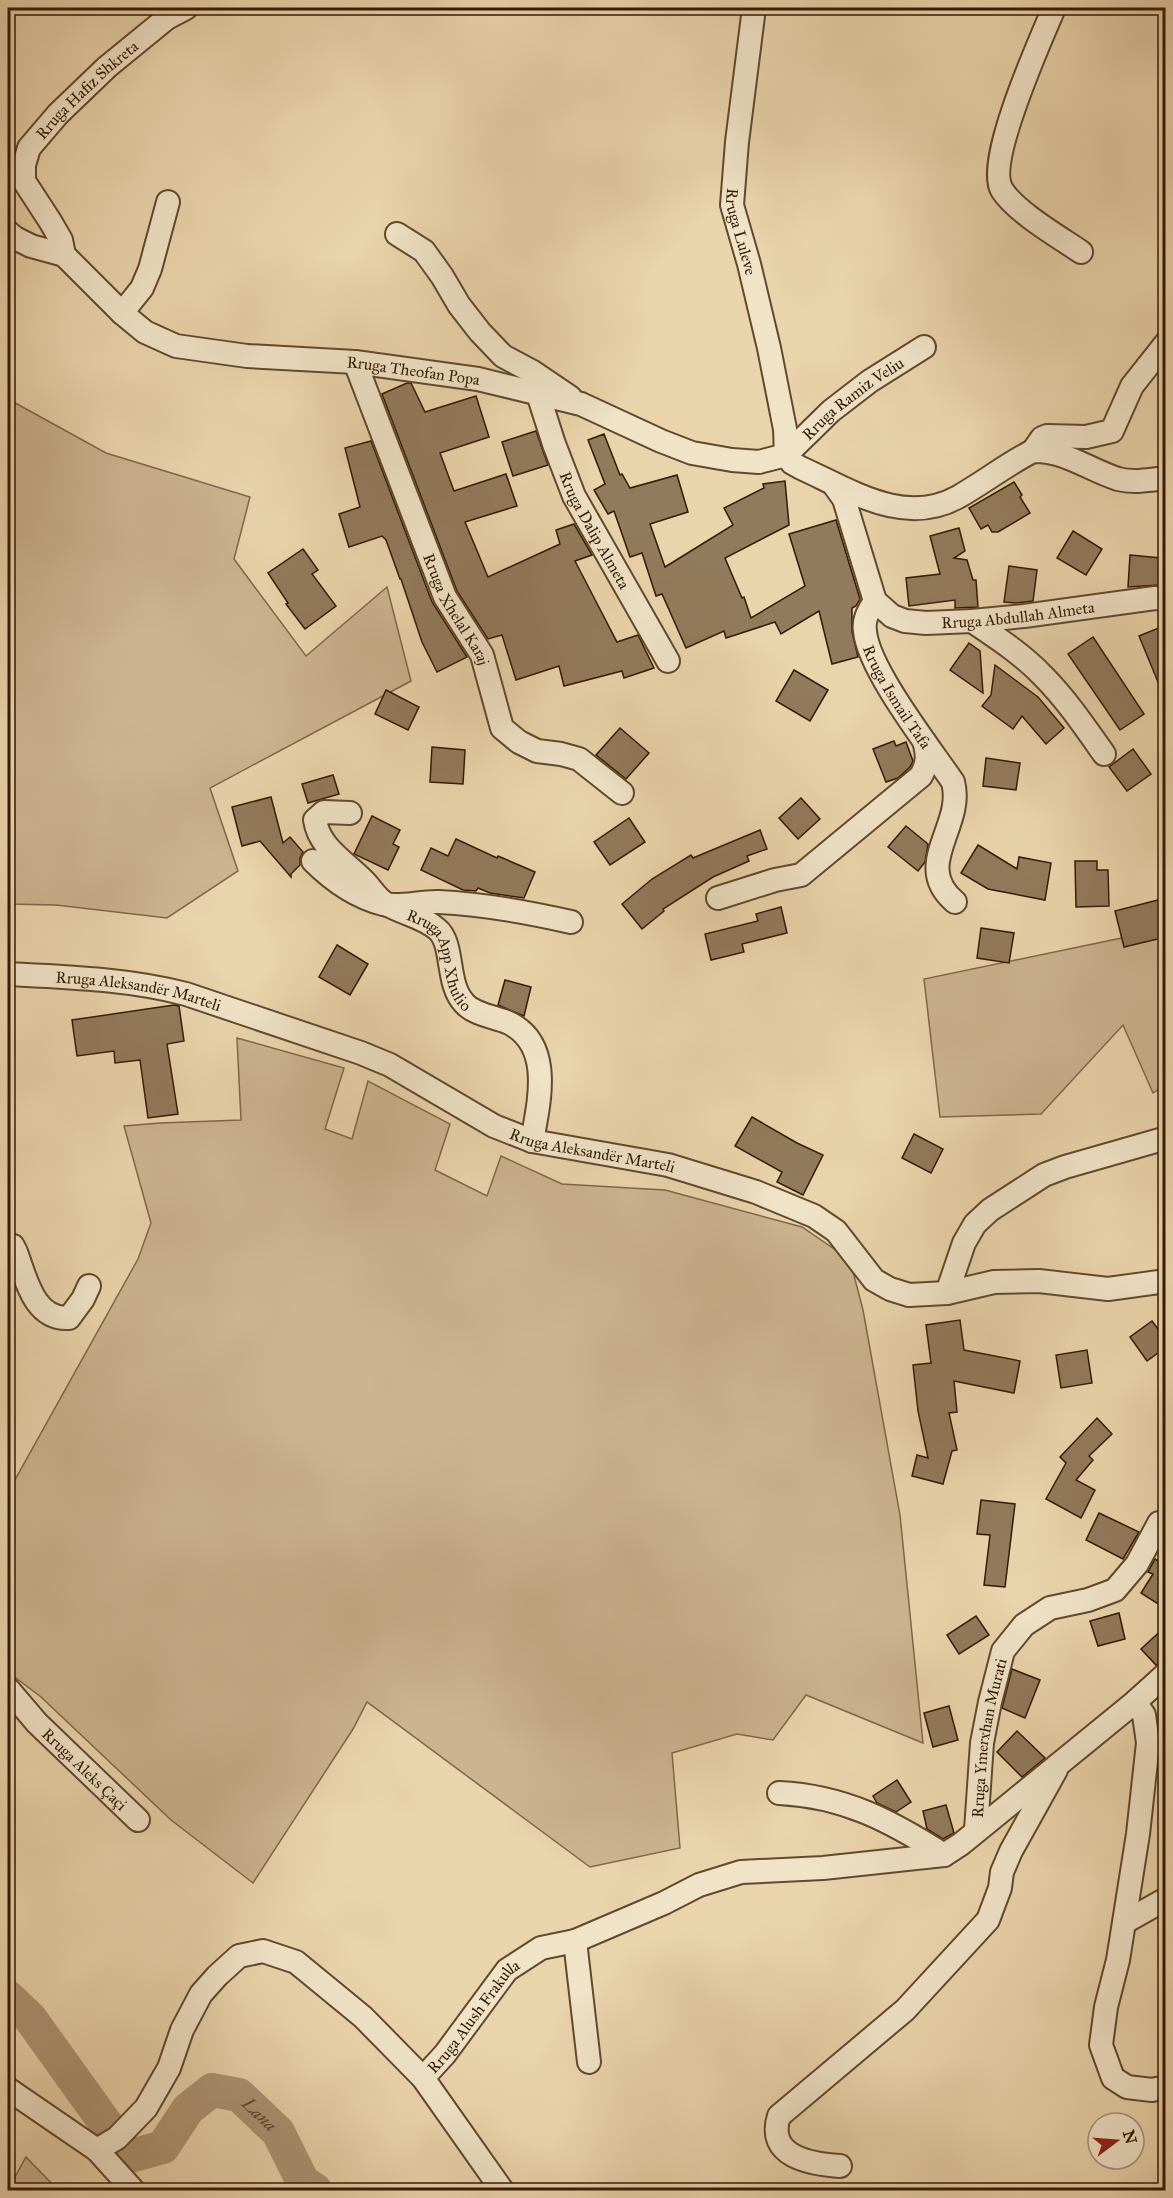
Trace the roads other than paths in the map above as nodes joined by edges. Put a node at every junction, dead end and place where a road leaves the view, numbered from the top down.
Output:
1 (186, 8) edge
2 (754, 8) edge
3 (1054, 8) edge
4 (168, 202) dead end
5 (8, 232) edge
6 (397, 234) dead end
7 (1081, 252) dead end
8 (64, 255) junction
9 (122, 313) junction
10 (1166, 343) edge
11 (924, 347) dead end
12 (355, 362) junction
13 (538, 394) junction
14 (581, 404) junction
15 (1033, 451) junction
16 (786, 455) junction
17 (1166, 478) edge
18 (834, 485) junction
19 (1166, 598) edge
20 (875, 602) junction
21 (972, 621) junction
22 (668, 661) dead end
23 (924, 739) junction
24 (1104, 754) dead end
25 (622, 793) dead end
26 (350, 813) dead end
27 (313, 861) dead end
28 (718, 898) dead end
29 (955, 902) dead end
30 (385, 904) junction
31 (571, 922) dead end
32 (8, 974) edge
33 (1163, 1139) dead end
34 (532, 1142) junction
35 (8, 1246) edge
36 (1166, 1281) edge
37 (89, 1286) dead end
38 (947, 1293) junction
39 (1159, 1523) dead end
40 (1166, 1674) edge
41 (8, 1689) edge
42 (1135, 1702) junction
43 (1062, 1759) junction
44 (780, 1793) dead end
45 (138, 1820) dead end
46 (976, 1830) junction
47 (944, 1855) junction
48 (1166, 1899) edge
49 (1125, 1922) junction
50 (575, 1941) junction
51 (589, 2062) dead end
52 (423, 2078) junction
53 (1166, 2086) edge
54 (8, 2089) edge
55 (97, 2151) junction
56 (840, 2166) dead end
57 (133, 2190) edge
58 (502, 2190) edge

1 - 8 street, Rruga Hafiz Shkreta
2 - 16 street, Rruga Luleve
3 - 7 street
4 - 9 street
5 - 8 street, Rruga Theofan Popa
6 - 14 street
8 - 9 street, Rruga Theofan Popa
9 - 12 street, Rruga Theofan Popa
10 - 15 street
11 - 16 street, Rruga Ramiz Veliu
12 - 13 street, Rruga Theofan Popa
12 - 25 street, Rruga Xhelal Karaj
13 - 14 street, Rruga Theofan Popa
13 - 22 street, Rruga Dalip Almeta
14 - 16 street, Rruga Theofan Popa
15 - 17 street
15 - 18 street
16 - 18 street
18 - 20 street
19 - 21 street, Rruga Abdullah Almeta
20 - 21 street, Rruga Abdullah Almeta
20 - 23 street, Rruga Ismail Tafa
21 - 24 street
23 - 28 street
23 - 29 street, Rruga Ismail Tafa
26 - 30 street, Rruga App Xhulio
27 - 30 street
30 - 31 street
30 - 34 street, Rruga App Xhulio
32 - 34 street, Rruga Aleksandër Marteli
33 - 38 street
34 - 38 street, Rruga Aleksandër Marteli
35 - 37 street
36 - 38 street, Rruga Aleksandër Marteli
39 - 46 street, Rruga Ymerxhan Murati
40 - 42 street, Rruga Ymerxhan Murati
41 - 45 street, Rruga Aleks Çaçi
42 - 43 street, Rruga Ymerxhan Murati
42 - 49 street
43 - 46 street, Rruga Ymerxhan Murati
43 - 56 street
44 - 47 street
46 - 47 street
47 - 50 street, Rruga Alush Frakulla
48 - 49 street
49 - 53 street
50 - 51 street
50 - 52 street, Rruga Alush Frakulla
52 - 55 street, Rruga Alush Frakulla
52 - 58 street
54 - 55 street
55 - 57 street

